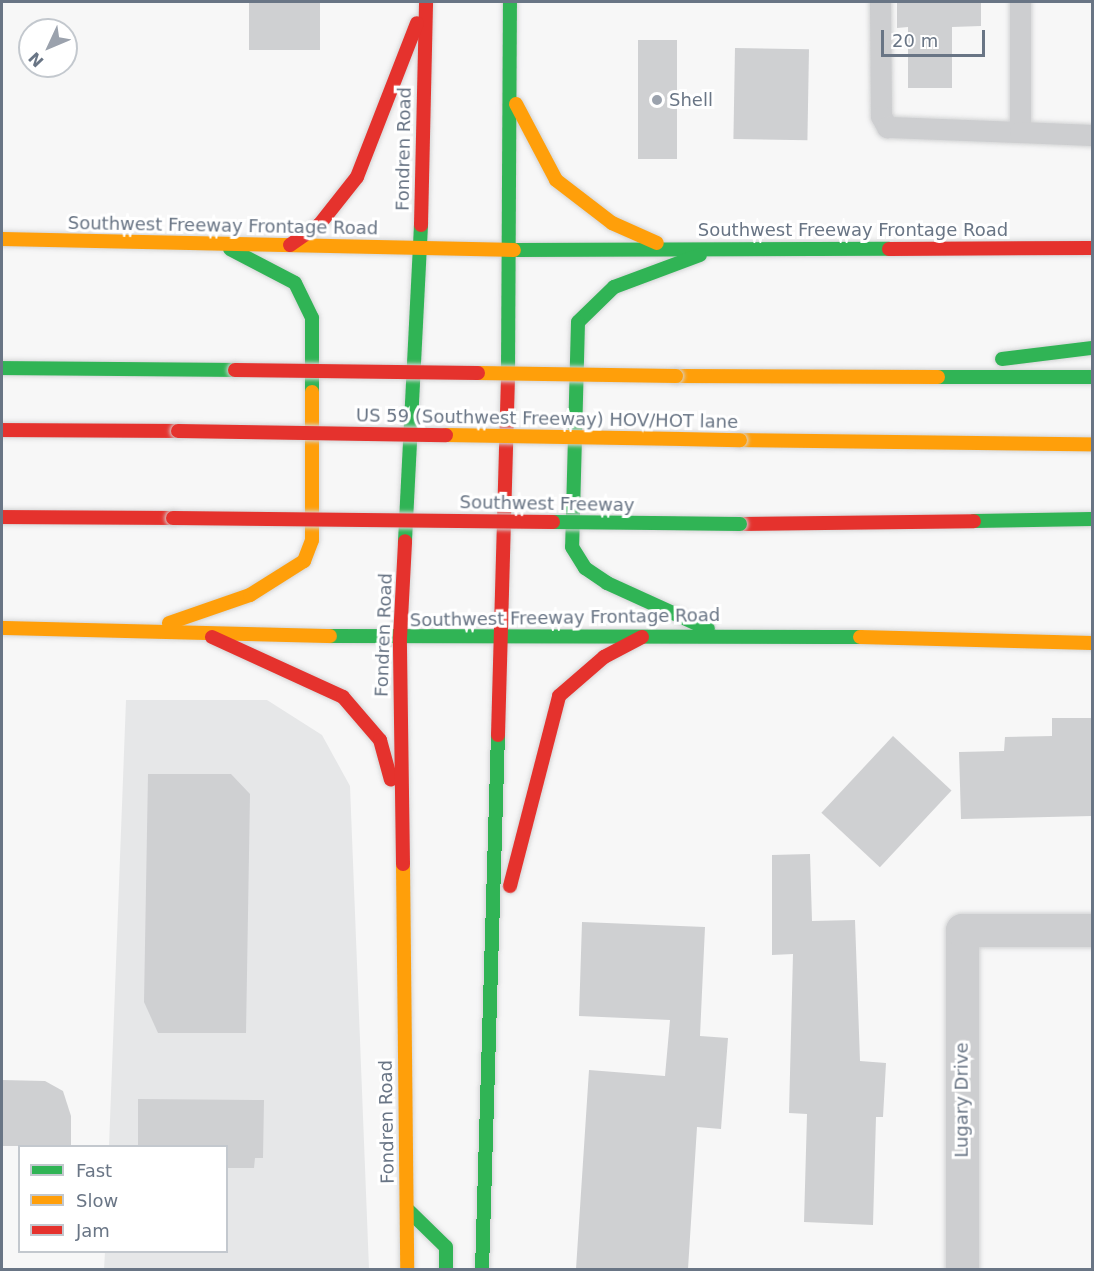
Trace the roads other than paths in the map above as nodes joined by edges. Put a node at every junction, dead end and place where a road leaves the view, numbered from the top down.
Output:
1 (426, 2) edge
2 (510, 2) edge
3 (880, 2) edge
4 (1020, 2) edge
5 (511, 93) junction
6 (1020, 132) junction
7 (1092, 135) edge
8 (2, 239) edge
9 (215, 242) junction
10 (290, 245) junction
11 (667, 247) junction
12 (722, 247) junction
13 (1092, 248) edge
14 (420, 249) junction
15 (512, 250) junction
16 (1092, 348) edge
17 (2, 368) edge
18 (880, 375) junction
19 (1092, 377) edge
20 (2, 430) edge
21 (1092, 444) edge
22 (2, 517) edge
23 (1092, 519) edge
24 (2, 628) edge
25 (150, 629) junction
26 (196, 631) junction
27 (647, 634) junction
28 (719, 634) junction
29 (498, 635) junction
30 (400, 638) junction
31 (1092, 643) edge
32 (401, 817) junction
33 (1092, 930) edge
34 (495, 958) junction
35 (407, 1209) junction
36 (407, 1269) edge
37 (446, 1269) edge
38 (482, 1269) edge
39 (962, 1269) edge

1 - 10 main road
1 - 14 main road, Fondren Road
2 - 5 main road
3 - 6 lane
4 - 6 lane
5 - 11 main road
5 - 15 main road
6 - 7 lane
8 - 9 main road, Southwest Freeway Frontage Road
9 - 10 main road, Southwest Freeway Frontage Road
9 - 25 main road
10 - 14 main road, Southwest Freeway Frontage Road
11 - 12 main road, Southwest Freeway Frontage Road
11 - 15 main road, Southwest Freeway Frontage Road
12 - 13 main road, Southwest Freeway Frontage Road
12 - 28 main road
14 - 15 main road, Southwest Freeway Frontage Road
14 - 30 main road, Fondren Road
15 - 29 main road
16 - 18 main road
17 - 18 main road, bridge
18 - 19 main road
20 - 21 main road, US 59 (Southwest Freeway) HOV/HOT lane, bridge
22 - 23 main road, Southwest Freeway, bridge
24 - 25 main road, Southwest Freeway Frontage Road
25 - 26 main road, Southwest Freeway Frontage Road
26 - 30 main road, Southwest Freeway Frontage Road
26 - 32 main road
27 - 28 main road, Southwest Freeway Frontage Road
27 - 29 main road, Southwest Freeway Frontage Road
27 - 34 main road
28 - 31 main road, Southwest Freeway Frontage Road
29 - 30 main road, Southwest Freeway Frontage Road
29 - 34 main road
30 - 32 main road, Fondren Road
32 - 35 main road, Fondren Road
33 - 39 street, Lugary Drive
34 - 38 main road
35 - 36 main road, Fondren Road
35 - 37 main road

